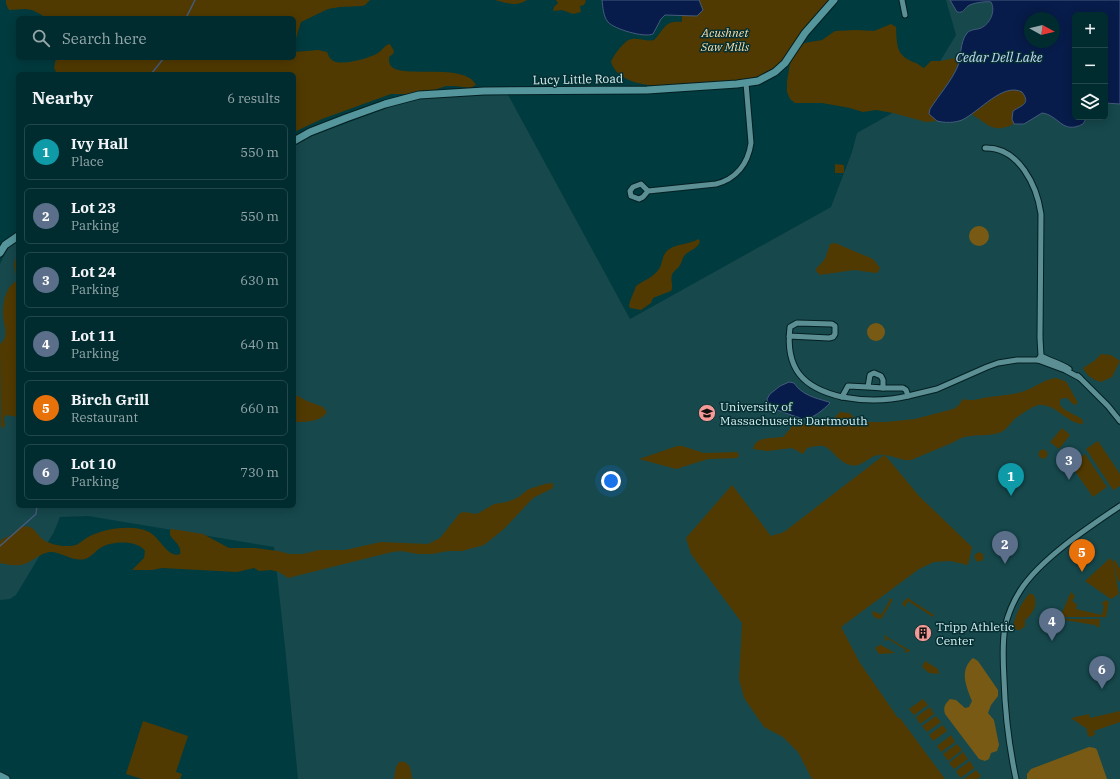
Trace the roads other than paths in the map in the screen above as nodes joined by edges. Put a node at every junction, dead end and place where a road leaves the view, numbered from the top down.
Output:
1 (834, 0) edge
2 (902, 0) edge
3 (905, 15) dead end
4 (746, 83) junction
5 (296, 140) edge
6 (985, 148) dead end
7 (648, 191) dead end
8 (16, 237) edge
9 (0, 253) edge
10 (789, 336) junction
11 (1040, 358) junction
12 (868, 387) junction
13 (883, 388) junction
14 (908, 396) junction
15 (842, 397) junction
16 (1120, 421) edge
17 (1120, 506) edge
18 (0, 776) edge
19 (6, 779) edge
20 (1016, 779) edge

1 - 4 street, Lucy Little Road
2 - 3 street
4 - 5 street, Lucy Little Road
4 - 7 street
6 - 11 street
8 - 9 street
10 - 10 street
10 - 15 street
11 - 14 street
11 - 16 street
12 - 13 street
12 - 13 street
12 - 15 street
13 - 14 street
14 - 15 street
17 - 20 street
18 - 19 street

